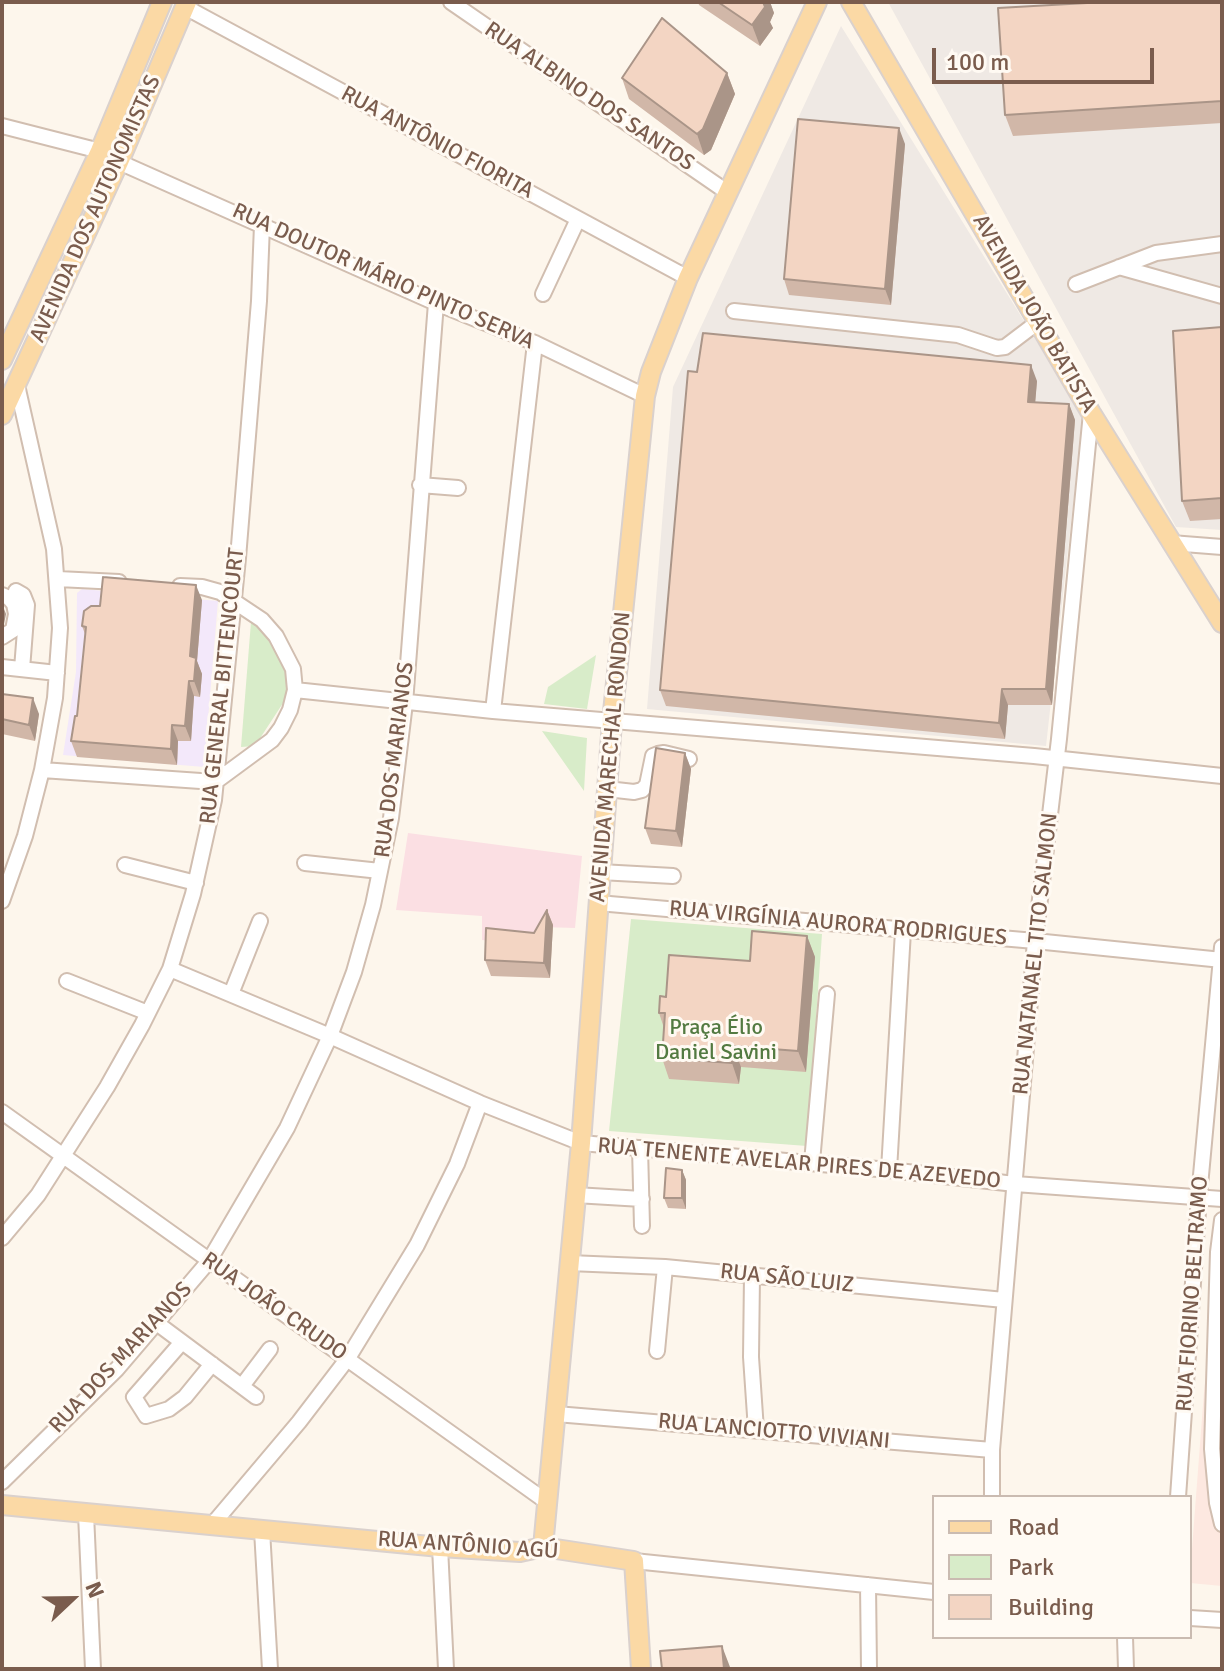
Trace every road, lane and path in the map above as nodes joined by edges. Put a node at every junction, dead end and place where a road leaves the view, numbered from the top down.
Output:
1 (162, 2) edge
2 (451, 2) edge
3 (817, 2) edge
4 (851, 2) edge
5 (186, 5) edge
6 (2, 126) edge
7 (100, 151) junction
8 (119, 162) junction
9 (727, 192) junction
10 (578, 219) junction
11 (262, 225) junction
12 (1222, 244) edge
13 (1119, 267) junction
14 (688, 278) junction
15 (1076, 284) dead end
16 (543, 294) dead end
17 (1222, 296) edge
18 (436, 303) junction
19 (734, 311) dead end
20 (1038, 322) junction
21 (535, 343) junction
22 (2, 360) edge
23 (17, 385) junction
24 (645, 396) junction
25 (1091, 413) junction
26 (2, 415) edge
27 (420, 485) junction
28 (458, 488) dead end
29 (1171, 543) junction
30 (1222, 547) edge
31 (58, 579) junction
32 (138, 583) edge
33 (170, 585) edge
34 (9, 593) edge
35 (232, 599) junction
36 (1222, 623) edge
37 (2, 637) edge
38 (2, 667) edge
39 (22, 669) junction
40 (57, 673) junction
41 (295, 690) junction
42 (405, 703) junction
43 (493, 711) junction
44 (612, 722) junction
45 (1056, 758) junction
46 (689, 759) dead end
47 (42, 770) junction
48 (1222, 776) edge
49 (215, 782) junction
50 (607, 789) junction
51 (305, 863) dead end
52 (125, 865) dead end
53 (380, 871) junction
54 (600, 872) junction
55 (673, 876) dead end
56 (196, 883) junction
57 (2, 901) edge
58 (598, 903) junction
59 (260, 921) dead end
60 (903, 931) junction
61 (1035, 941) junction
62 (1222, 956) edge
63 (170, 969) junction
64 (67, 981) dead end
65 (231, 994) junction
66 (827, 994) dead end
67 (148, 1013) junction
68 (330, 1036) junction
69 (480, 1103) junction
70 (2, 1112) edge
71 (581, 1143) junction
72 (640, 1148) junction
73 (63, 1157) junction
74 (812, 1162) junction
75 (889, 1170) junction
76 (1015, 1184) junction
77 (575, 1195) junction
78 (1199, 1197) junction
79 (642, 1199) junction
80 (1222, 1199) edge
81 (1222, 1220) edge
82 (642, 1226) dead end
83 (2, 1238) edge
84 (209, 1261) junction
85 (569, 1263) junction
86 (665, 1267) junction
87 (752, 1276) junction
88 (1004, 1300) junction
89 (158, 1324) junction
90 (182, 1342) junction
91 (270, 1349) dead end
92 (657, 1351) dead end
93 (348, 1358) junction
94 (212, 1364) junction
95 (242, 1386) junction
96 (256, 1397) dead end
97 (556, 1414) junction
98 (756, 1430) junction
99 (992, 1450) junction
100 (2, 1482) edge
101 (992, 1495) edge
102 (1178, 1495) edge
103 (547, 1502) junction
104 (2, 1505) edge
105 (86, 1514) junction
106 (1222, 1524) edge
107 (212, 1525) junction
108 (262, 1530) junction
109 (440, 1547) junction
110 (543, 1547) junction
111 (634, 1561) junction
112 (868, 1585) junction
113 (932, 1592) edge
114 (1192, 1618) edge
115 (1222, 1620) edge
116 (1125, 1639) edge
117 (1126, 1667) edge
118 (93, 1669) edge
119 (270, 1669) edge
120 (446, 1669) edge
121 (641, 1669) edge
122 (869, 1669) edge

1 - 7 main road, AVENIDA DOS AUTONOMISTAS
2 - 9 street, RUA ALBINO DOS SANTOS
3 - 9 main road, AVENIDA MARECHAL RONDON
4 - 20 main road, AVENIDA JOÃO BATISTA
5 - 8 main road, AVENIDA DOS AUTONOMISTAS
5 - 10 street, RUA ANTÔNIO FIORITA
6 - 7 street
7 - 22 main road, AVENIDA DOS AUTONOMISTAS
8 - 11 street, RUA DOUTOR MÁRIO PINTO SERVA
8 - 23 main road, AVENIDA DOS AUTONOMISTAS
9 - 14 main road, AVENIDA MARECHAL RONDON
10 - 14 street, RUA ANTÔNIO FIORITA
10 - 16 street
11 - 18 street, RUA DOUTOR MÁRIO PINTO SERVA
11 - 35 street, RUA GENERAL BITTENCOURT
12 - 13 street
13 - 15 street
13 - 17 street
14 - 24 main road, AVENIDA MARECHAL RONDON
18 - 21 street, RUA DOUTOR MÁRIO PINTO SERVA
18 - 27 street, RUA DOS MARIANOS
19 - 20 street
20 - 25 main road, AVENIDA JOÃO BATISTA
21 - 24 street, RUA DOUTOR MÁRIO PINTO SERVA
21 - 43 street
23 - 26 main road, AVENIDA DOS AUTONOMISTAS
23 - 31 street
24 - 44 main road, AVENIDA MARECHAL RONDON
25 - 29 main road, AVENIDA JOÃO BATISTA
25 - 45 street, RUA NATANAEL TITO SALMON
27 - 28 street
27 - 42 street, RUA DOS MARIANOS
29 - 30 street
29 - 36 main road, AVENIDA JOÃO BATISTA
31 - 32 street
31 - 40 street
33 - 35 street
34 - 37 street
34 - 39 street
35 - 41 street
35 - 49 street, RUA GENERAL BITTENCOURT
38 - 39 street
39 - 40 street
40 - 47 street
41 - 42 street
41 - 49 street
42 - 43 street
42 - 53 street, RUA DOS MARIANOS
43 - 44 street
44 - 45 street
44 - 50 main road, AVENIDA MARECHAL RONDON
45 - 48 street
45 - 61 street, RUA NATANAEL TITO SALMON
46 - 50 street
47 - 49 street
47 - 57 street
49 - 56 street, RUA GENERAL BITTENCOURT
50 - 54 main road, AVENIDA MARECHAL RONDON
51 - 53 street
52 - 56 street
53 - 68 street, RUA DOS MARIANOS
54 - 55 street
54 - 58 main road, AVENIDA MARECHAL RONDON
56 - 63 street, RUA GENERAL BITTENCOURT
58 - 60 street, RUA VIRGÍNIA AURORA RODRIGUES
58 - 71 main road, AVENIDA MARECHAL RONDON
59 - 65 street
60 - 61 street, RUA VIRGÍNIA AURORA RODRIGUES
60 - 75 street
61 - 62 street, RUA VIRGÍNIA AURORA RODRIGUES
61 - 76 street, RUA NATANAEL TITO SALMON
62 - 78 street, RUA FIORINO BELTRAMO
63 - 65 street, RUA TENENTE AVELAR PIRES DE AZEVEDO
63 - 67 street, RUA GENERAL BITTENCOURT
64 - 67 street
65 - 68 street, RUA TENENTE AVELAR PIRES DE AZEVEDO
66 - 74 street
67 - 73 street, RUA GENERAL BITTENCOURT
68 - 69 street, RUA TENENTE AVELAR PIRES DE AZEVEDO
68 - 84 street, RUA DOS MARIANOS
69 - 71 street, RUA TENENTE AVELAR PIRES DE AZEVEDO
69 - 93 street
70 - 73 street, RUA JOÃO CRUDO
71 - 72 street, RUA TENENTE AVELAR PIRES DE AZEVEDO
71 - 77 main road, AVENIDA MARECHAL RONDON
72 - 74 street, RUA TENENTE AVELAR PIRES DE AZEVEDO
72 - 79 street
73 - 83 street, RUA GENERAL BITTENCOURT
73 - 84 street, RUA JOÃO CRUDO
74 - 75 street, RUA TENENTE AVELAR PIRES DE AZEVEDO
75 - 76 street, RUA TENENTE AVELAR PIRES DE AZEVEDO
76 - 78 street, RUA TENENTE AVELAR PIRES DE AZEVEDO
76 - 88 street, RUA NATANAEL TITO SALMON
77 - 79 street
77 - 85 main road, AVENIDA MARECHAL RONDON
78 - 80 street, RUA TENENTE AVELAR PIRES DE AZEVEDO
78 - 102 street, RUA FIORINO BELTRAMO
79 - 82 street
81 - 106 street
84 - 89 street, RUA DOS MARIANOS
84 - 93 street, RUA JOÃO CRUDO
85 - 86 street, RUA SÃO LUIZ
85 - 97 main road, AVENIDA MARECHAL RONDON
86 - 87 street, RUA SÃO LUIZ
86 - 92 street
87 - 88 street, RUA SÃO LUIZ
87 - 98 street
88 - 99 street, RUA NATANAEL TITO SALMON
89 - 90 street
89 - 100 street, RUA DOS MARIANOS
90 - 94 street
90 - 94 street
91 - 95 street
93 - 103 street, RUA JOÃO CRUDO
93 - 107 street
94 - 95 street
95 - 96 street
97 - 98 street, RUA LANCIOTTO VIVIANI
97 - 103 main road, AVENIDA MARECHAL RONDON
98 - 99 street, RUA LANCIOTTO VIVIANI
99 - 101 street, RUA NATANAEL TITO SALMON
103 - 110 main road, AVENIDA MARECHAL RONDON
104 - 105 main road, RUA ANTÔNIO AGÚ
105 - 107 main road, RUA ANTÔNIO AGÚ
105 - 118 street
107 - 108 main road, RUA ANTÔNIO AGÚ
108 - 109 main road, RUA ANTÔNIO AGÚ
108 - 119 street
109 - 110 main road, RUA ANTÔNIO AGÚ
109 - 120 street
110 - 111 main road, RUA ANTÔNIO AGÚ
111 - 112 street, RUA ANTÔNIO AGÚ
111 - 121 main road
112 - 113 street, RUA ANTÔNIO AGÚ
112 - 122 street
114 - 115 street
116 - 117 street

